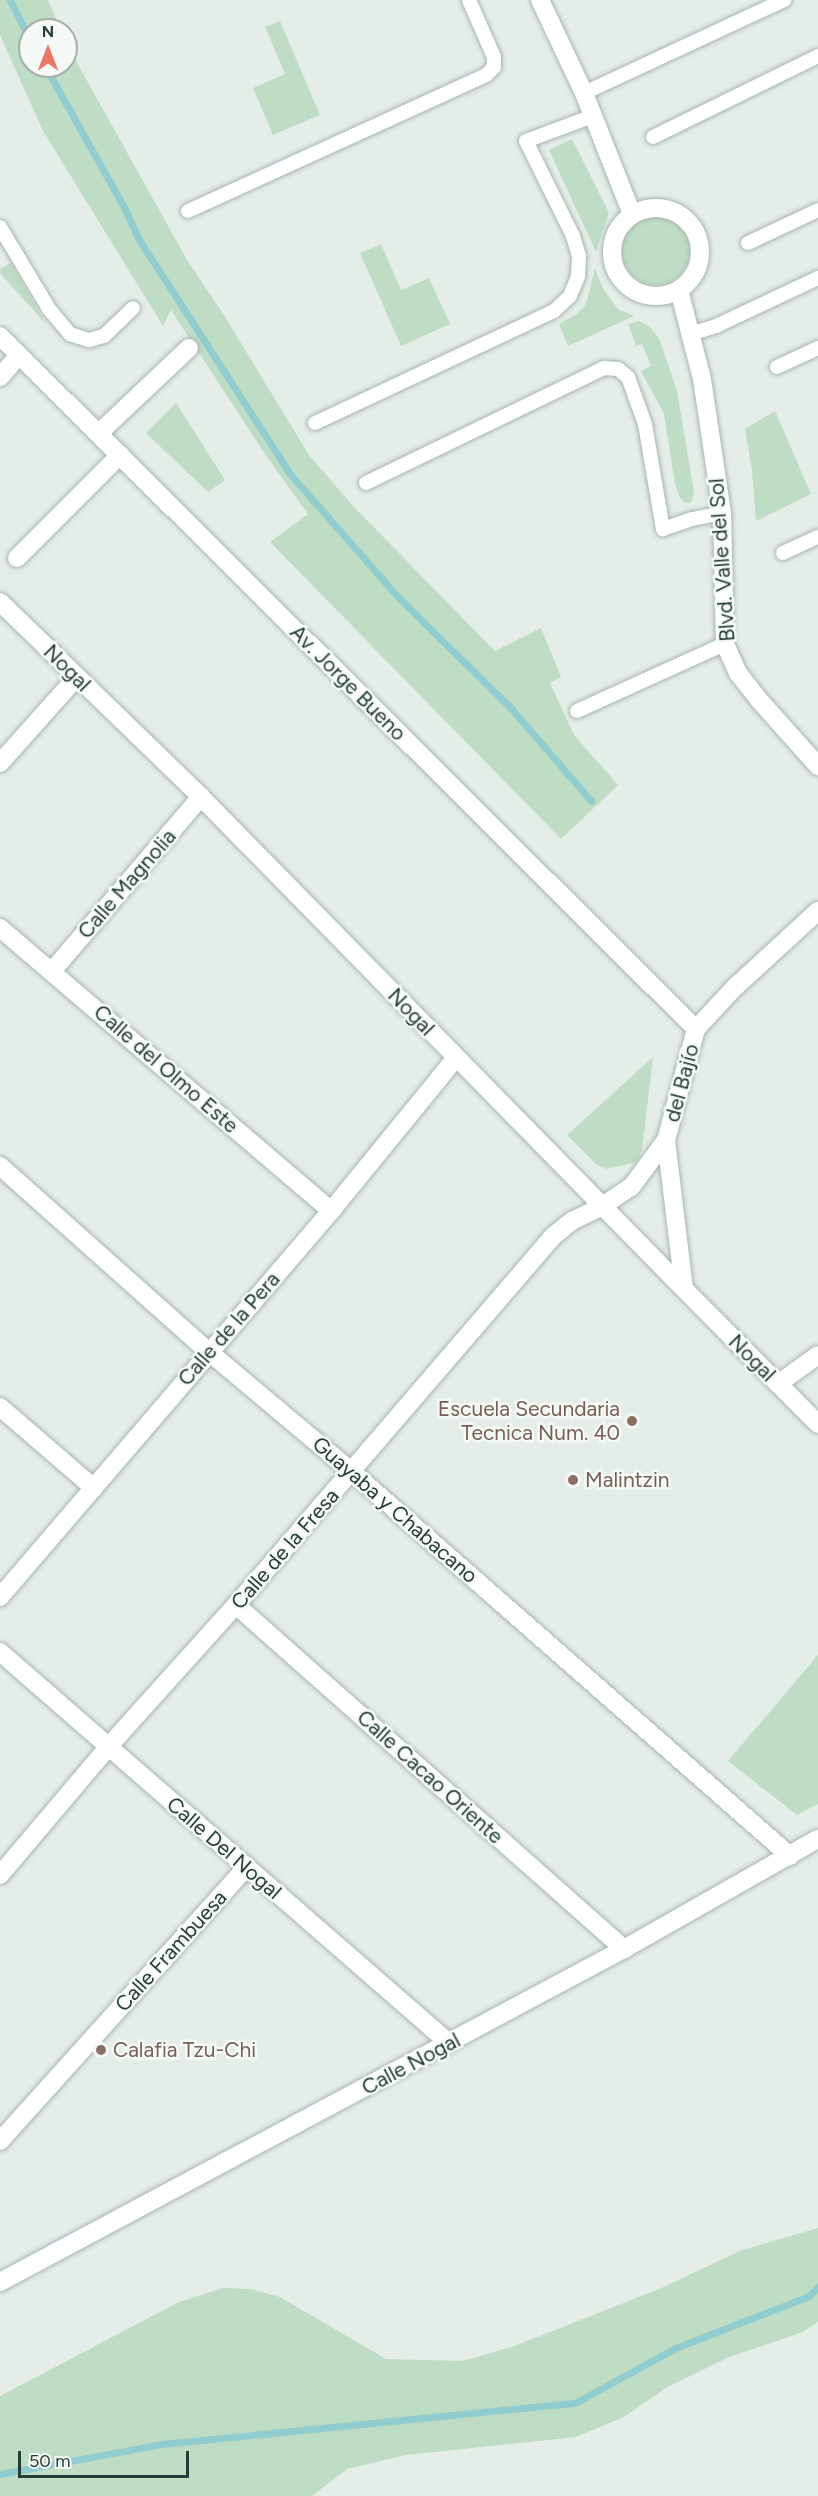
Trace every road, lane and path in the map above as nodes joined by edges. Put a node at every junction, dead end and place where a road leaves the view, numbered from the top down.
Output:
1 (469, 0) edge
2 (540, 0) edge
3 (784, 0) edge
4 (818, 56) edge
5 (584, 93) junction
6 (593, 116) junction
7 (653, 137) dead end
8 (818, 210) edge
9 (188, 211) dead end
10 (632, 214) junction
11 (0, 227) edge
12 (748, 243) dead end
13 (818, 278) edge
14 (679, 290) junction
15 (133, 308) dead end
16 (690, 334) junction
17 (0, 336) edge
18 (189, 348) dead end
19 (818, 348) edge
20 (19, 356) junction
21 (777, 367) dead end
22 (0, 377) edge
23 (315, 423) dead end
24 (98, 434) junction
25 (120, 455) junction
26 (366, 483) dead end
27 (722, 513) junction
28 (818, 537) edge
29 (783, 553) dead end
30 (17, 558) dead end
31 (0, 602) edge
32 (725, 644) junction
33 (76, 678) junction
34 (577, 711) dead end
35 (0, 763) edge
36 (818, 766) edge
37 (201, 797) junction
38 (818, 911) edge
39 (0, 928) edge
40 (53, 970) junction
41 (696, 1029) junction
42 (456, 1058) junction
43 (666, 1140) junction
44 (0, 1166) edge
45 (602, 1207) junction
46 (331, 1211) junction
47 (684, 1289) junction
48 (209, 1352) junction
49 (818, 1356) edge
50 (778, 1384) junction
51 (0, 1407) edge
52 (818, 1424) edge
53 (351, 1471) junction
54 (94, 1488) junction
55 (0, 1597) edge
56 (236, 1605) junction
57 (0, 1652) edge
58 (108, 1747) junction
59 (818, 1839) edge
60 (790, 1856) junction
61 (247, 1867) junction
62 (0, 1875) edge
63 (624, 1949) junction
64 (448, 2043) junction
65 (0, 2141) edge
66 (0, 2282) edge

1 - 9 lane
2 - 5 street
3 - 5 lane
4 - 7 lane
5 - 6 street
6 - 10 street
6 - 23 lane
8 - 12 lane
10 - 14 street
10 - 14 street
11 - 15 lane
13 - 16 lane
14 - 16 street, Blvd. Valle del Sol
16 - 27 street, Blvd. Valle del Sol
17 - 20 street, Av. Jorge Bueno
18 - 24 street
19 - 21 lane
20 - 22 street
20 - 24 street, Av. Jorge Bueno
24 - 25 street, Av. Jorge Bueno
25 - 30 street
25 - 41 street, Av. Jorge Bueno
26 - 27 lane
27 - 32 street, Blvd. Valle del Sol
28 - 29 lane
31 - 33 street, Nogal
32 - 34 lane
32 - 36 street, Blvd. Valle del Sol
33 - 35 street
33 - 37 street, Nogal
37 - 40 street, Calle Magnolia
37 - 42 street, Nogal
38 - 41 street, del Bajío
39 - 40 street, Calle del Olmo Este
40 - 46 street, Calle del Olmo Este
41 - 43 street, del Bajío
42 - 45 street, Nogal
42 - 46 street, Calle de la Pera
43 - 45 street, del Bajío
43 - 47 street
44 - 48 street, Guayaba y Chabacano
45 - 47 street, Nogal
45 - 53 street, Calle de la Fresa
46 - 48 street, Calle de la Pera
47 - 50 street, Nogal
48 - 53 street, Guayaba y Chabacano
48 - 54 street, Calle de la Pera
49 - 50 street
50 - 52 street, Nogal
51 - 54 street
53 - 56 street, Calle de la Fresa
53 - 60 street, Guayaba y Chabacano
54 - 55 street, Calle de la Pera
56 - 58 street, Calle de la Fresa
56 - 63 street, Calle Cacao Oriente
57 - 58 street, Calle Del Nogal
58 - 61 street, Calle Del Nogal
58 - 62 street, Calle de la Fresa
59 - 60 street, Calle Nogal
60 - 63 street, Calle Nogal
61 - 64 street, Calle Del Nogal
61 - 65 street, Calle Frambuesa
63 - 64 street, Calle Nogal
64 - 66 street, Calle Nogal

